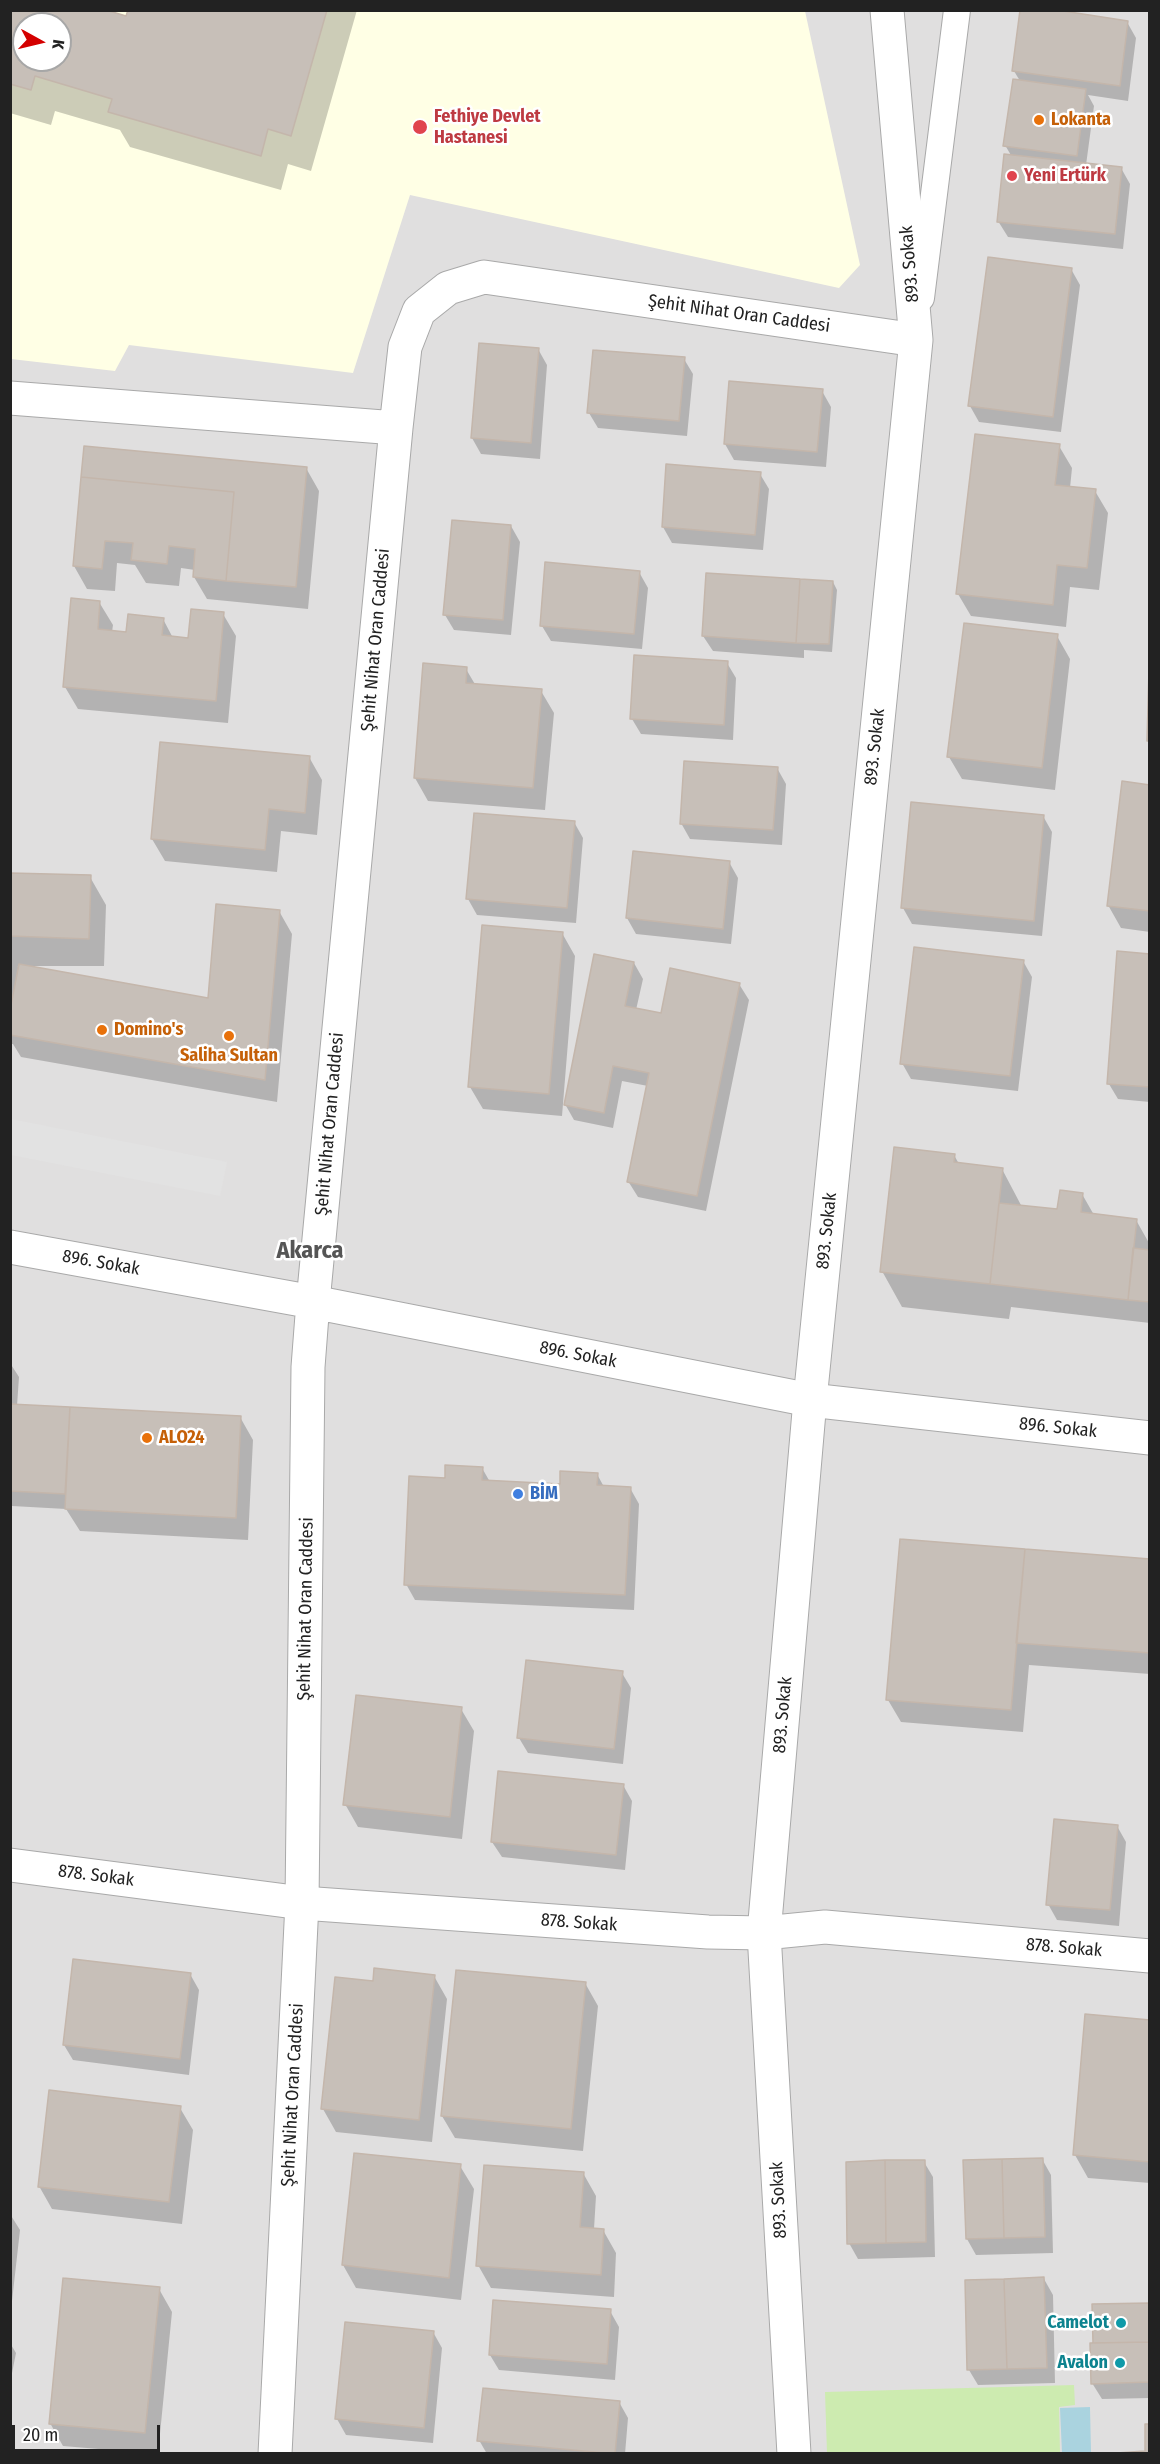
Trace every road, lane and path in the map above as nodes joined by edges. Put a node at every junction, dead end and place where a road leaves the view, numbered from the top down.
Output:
1 (887, 10) edge
2 (957, 10) edge
3 (916, 340) junction
4 (10, 398) edge
5 (396, 428) junction
6 (10, 1246) edge
7 (313, 1302) junction
8 (810, 1400) junction
9 (1149, 1438) edge
10 (10, 1865) edge
11 (302, 1903) junction
12 (764, 1933) junction
13 (1149, 1956) edge
14 (275, 2454) edge
15 (794, 2454) edge

1 - 3 street, 893. Sokak
2 - 3 lane
3 - 5 street, Şehit Nihat Oran Caddesi
3 - 8 street, 893. Sokak
4 - 5 street
5 - 7 street, Şehit Nihat Oran Caddesi
6 - 7 street, 896. Sokak
7 - 8 street, 896. Sokak
7 - 11 street, Şehit Nihat Oran Caddesi
8 - 9 street, 896. Sokak
8 - 12 street, 893. Sokak
10 - 11 street, 878. Sokak
11 - 12 street, 878. Sokak
11 - 14 street, Şehit Nihat Oran Caddesi
12 - 13 street, 878. Sokak
12 - 15 street, 893. Sokak

